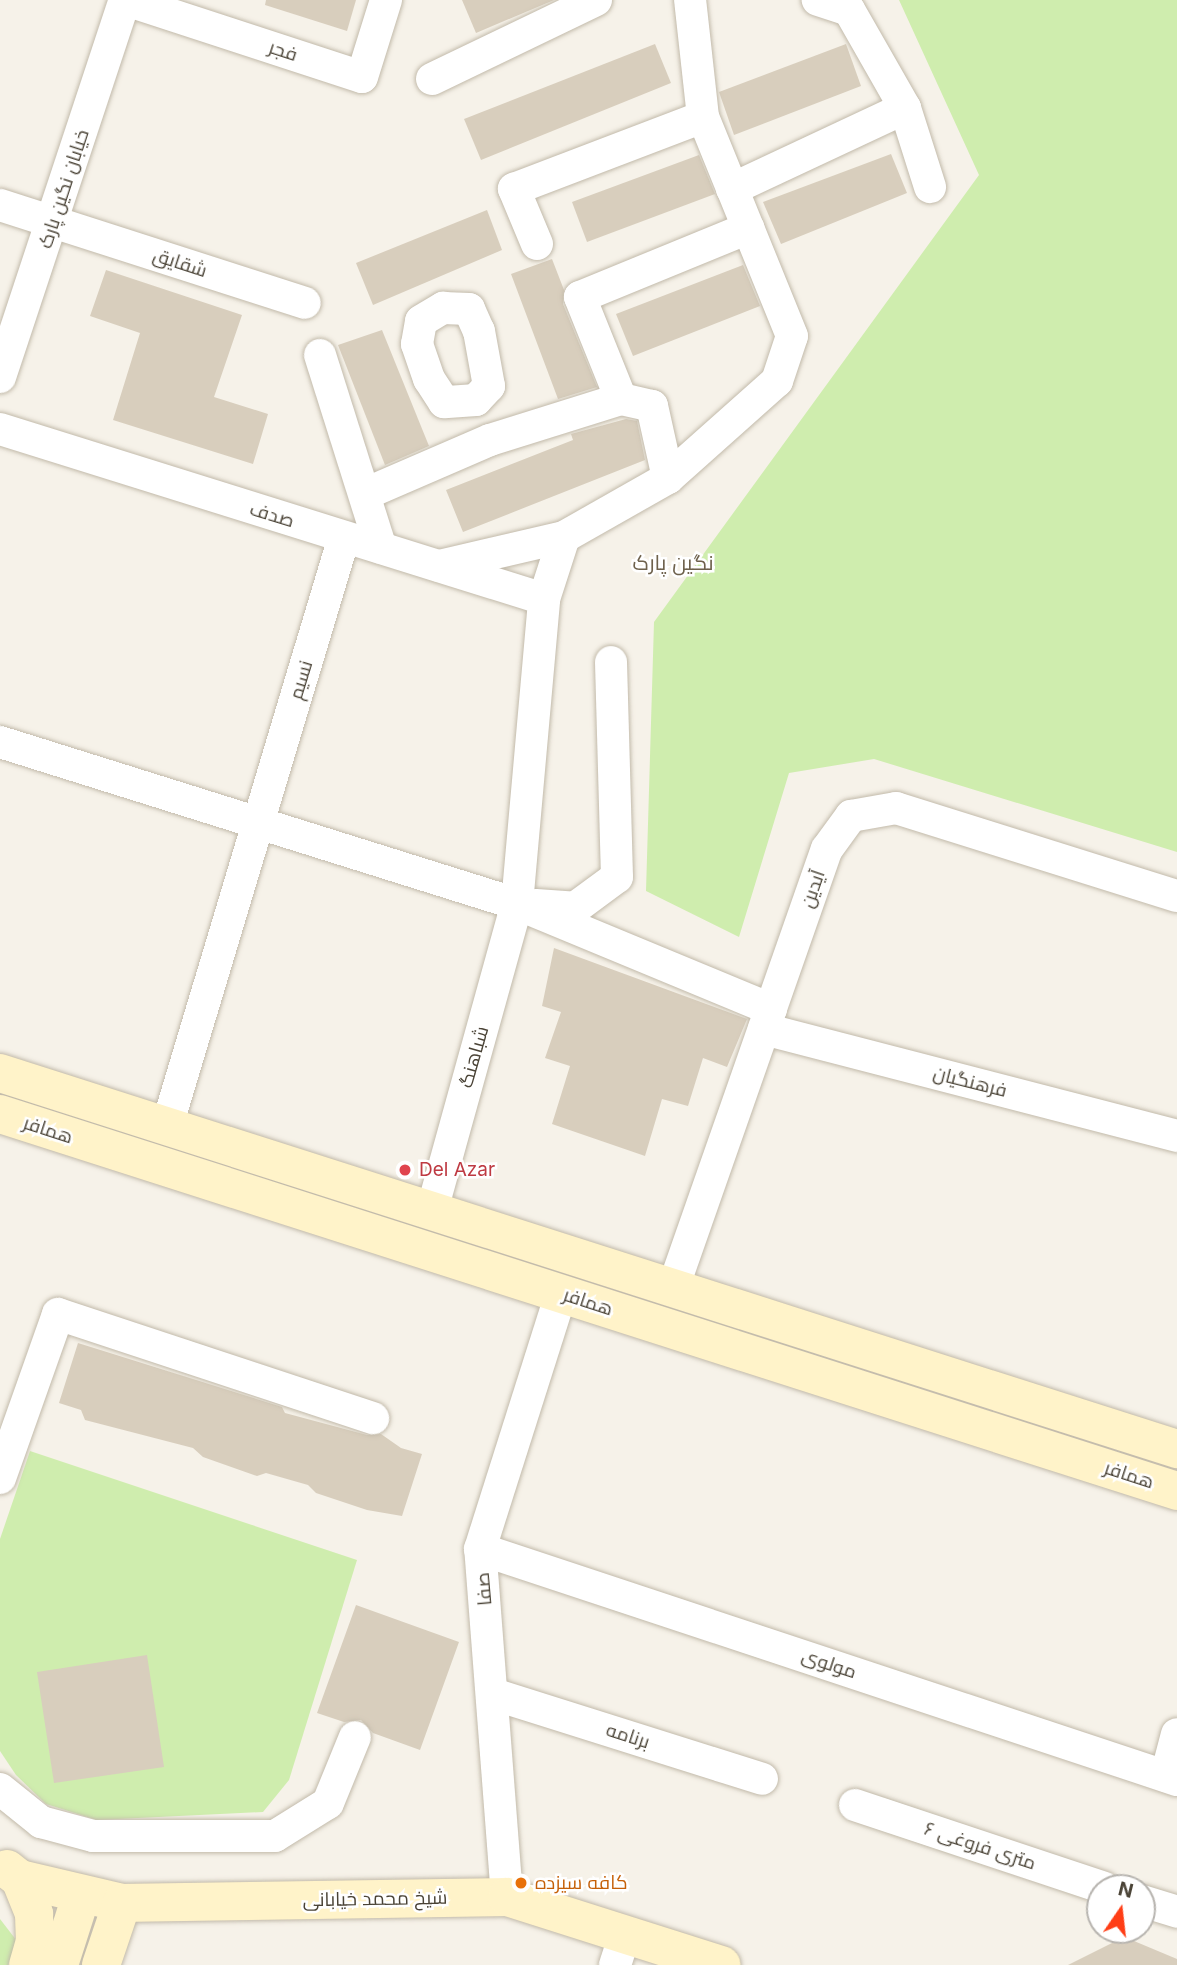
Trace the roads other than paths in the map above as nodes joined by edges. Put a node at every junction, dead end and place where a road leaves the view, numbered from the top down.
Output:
1 (126, 0) edge
2 (386, 0) edge
3 (596, 0) edge
4 (690, 0) edge
5 (818, 0) edge
6 (432, 79) dead end
7 (905, 108) junction
8 (703, 117) junction
9 (930, 187) dead end
10 (732, 189) junction
11 (0, 205) edge
12 (54, 223) junction
13 (748, 228) junction
14 (537, 244) dead end
15 (305, 303) dead end
16 (320, 355) dead end
17 (0, 377) edge
18 (621, 399) junction
19 (476, 400) dead end
20 (0, 429) edge
21 (490, 440) junction
22 (668, 478) junction
23 (365, 494) junction
24 (344, 537) junction
25 (564, 537) junction
26 (381, 548) junction
27 (439, 566) junction
28 (544, 599) junction
29 (611, 662) dead end
30 (0, 742) edge
31 (257, 822) junction
32 (1177, 896) edge
33 (517, 904) junction
34 (767, 1019) junction
35 (0, 1073) edge
36 (0, 1114) edge
37 (167, 1126) junction
38 (1177, 1136) edge
39 (155, 1164) junction
40 (432, 1210) junction
41 (673, 1288) junction
42 (561, 1294) junction
43 (1053, 1409) junction
44 (373, 1418) dead end
45 (1041, 1447) junction
46 (1177, 1449) edge
47 (0, 1478) edge
48 (1177, 1491) edge
49 (480, 1549) junction
50 (493, 1694) junction
51 (1177, 1734) edge
52 (355, 1737) dead end
53 (1172, 1778) edge
54 (762, 1779) dead end
55 (0, 1789) edge
56 (855, 1805) dead end
57 (10, 1871) edge
58 (1086, 1882) edge
59 (80, 1896) junction
60 (507, 1897) junction
61 (122, 1903) junction
62 (1156, 1905) edge
63 (1177, 1912) edge
64 (620, 1949) edge
65 (28, 1965) edge
66 (59, 1965) edge
67 (101, 1965) edge
68 (721, 1965) edge

1 - 2 street, فجر
1 - 12 street, خیابان نگین پارک
3 - 6 street
4 - 8 street
5 - 7 street
7 - 9 street
7 - 10 street
8 - 10 street
8 - 14 street
10 - 13 street
11 - 12 street, شقایق
12 - 15 street, شقایق
12 - 17 street, خیابان نگین پارک
13 - 18 street
13 - 22 street
16 - 23 street
18 - 21 street
18 - 22 street
19 - 21 street
20 - 24 street, صدف
21 - 23 street
22 - 25 street
23 - 26 street
24 - 26 street, صدف
24 - 31 street, نسیم
25 - 27 street
25 - 28 street, شباهنگ
26 - 27 street, صدف
27 - 28 street, صدف
28 - 33 street, شباهنگ
29 - 33 street
30 - 31 street
31 - 33 street
31 - 37 street, نسیم
32 - 34 street, آیدین
33 - 34 street, فرهنگیان
33 - 40 street, شباهنگ
34 - 38 street, فرهنگیان
34 - 41 street, آیدین
35 - 37 main road, همافر
36 - 39 main road, همافر
37 - 39 main road
37 - 40 main road, همافر
39 - 42 main road, همافر
40 - 41 main road, همافر
41 - 43 main road, همافر
42 - 45 main road, همافر
42 - 49 street, صفا
43 - 45 main road
43 - 46 main road, همافر
44 - 47 street
45 - 48 main road, همافر
49 - 50 street, صفا
49 - 53 street, مولوی
50 - 54 street, برنامه
50 - 60 street, صفا
51 - 53 street
52 - 55 street
56 - 58 street, ۶ متری فروغی
57 - 59 main road, شیخ محمد خیابانی
57 - 65 main road
59 - 61 main road, شیخ محمد خیابانی
59 - 66 main road
60 - 61 main road, شیخ محمد خیابانی
60 - 64 main road, شیخ محمد خیابانی
61 - 67 main road
62 - 63 street
64 - 68 main road, شیخ محمد خیابانی

